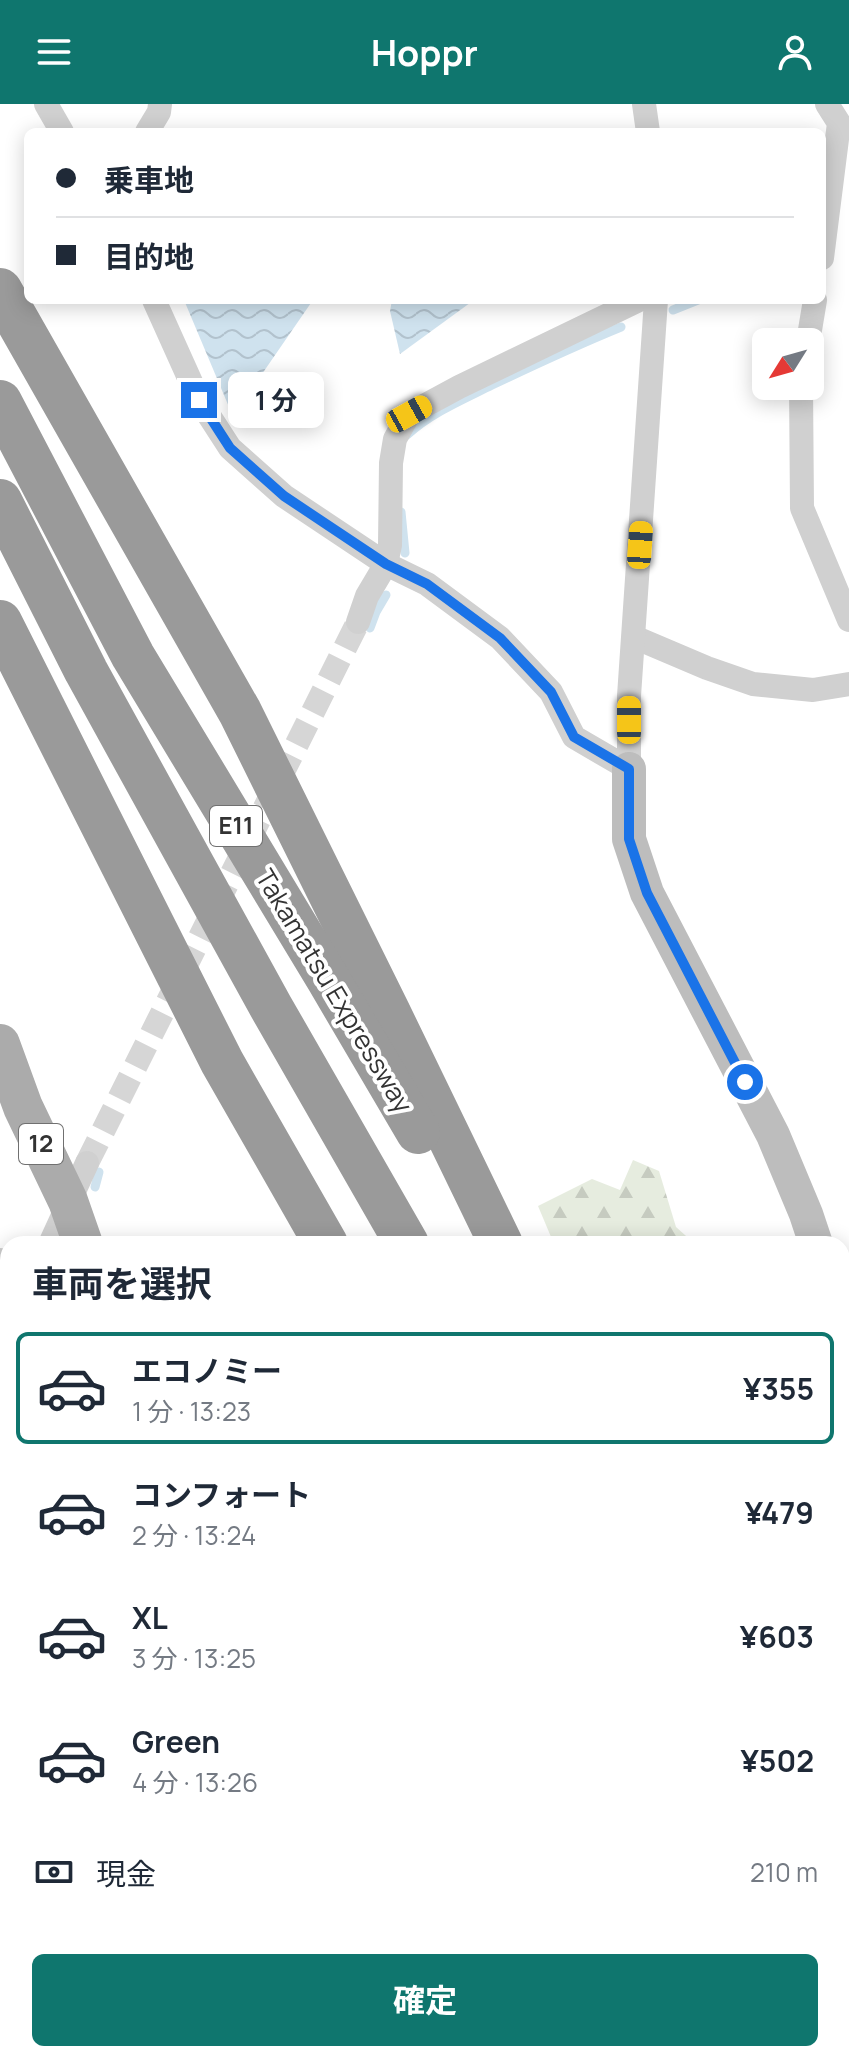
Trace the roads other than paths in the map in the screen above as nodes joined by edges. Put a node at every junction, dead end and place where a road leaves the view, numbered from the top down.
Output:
1 (46, 104) edge
2 (160, 104) edge
3 (644, 104) edge
4 (827, 104) edge
5 (60, 128) edge
6 (149, 128) edge
7 (647, 128) edge
8 (830, 242) edge
9 (0, 290) edge
10 (156, 304) edge
11 (631, 304) edge
12 (656, 304) edge
13 (814, 304) edge
14 (810, 328) edge
15 (801, 400) edge
16 (0, 402) edge
17 (0, 501) edge
18 (386, 564) junction
19 (849, 620) edge
20 (0, 622) edge
21 (358, 622) tunnel mouth
22 (634, 637) junction
23 (849, 684) edge
24 (629, 769) junction
25 (2, 1054) edge
26 (87, 1163) tunnel mouth
27 (68, 1201) junction
28 (53, 1236) edge
29 (80, 1236) edge
30 (321, 1236) edge
31 (402, 1236) edge
32 (478, 1236) edge
33 (497, 1236) edge
34 (813, 1236) edge

1 - 5 street
2 - 6 street
3 - 7 street
4 - 8 street
9 - 33 highway
10 - 18 street
11 - 18 street
12 - 22 street
13 - 14 street
15 - 19 street
16 - 32 highway, Takamatsu Expressway / E11
17 - 31 highway, E11
18 - 21 street
18 - 24 street
20 - 30 highway
22 - 23 street
22 - 24 street
24 - 34 street
25 - 27 main road, 12
26 - 27 street
27 - 28 street
27 - 29 main road, 12

